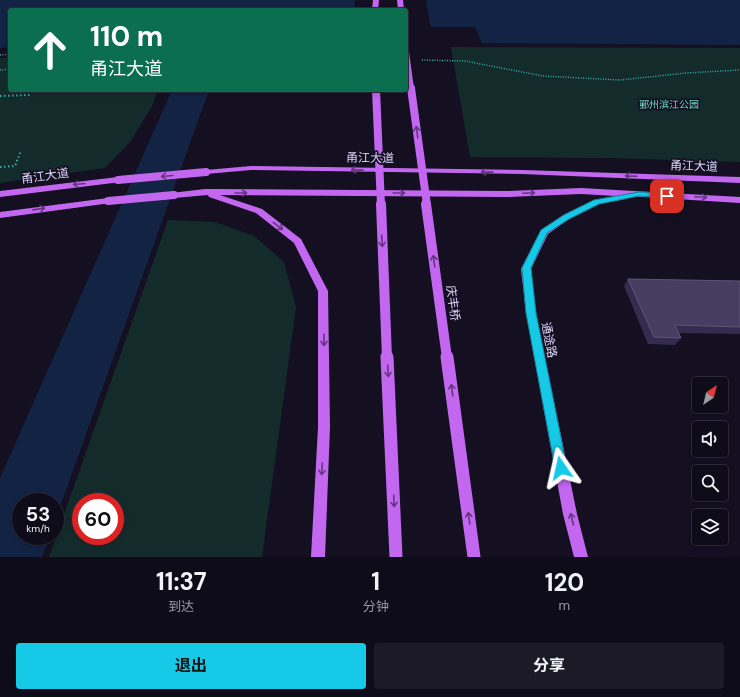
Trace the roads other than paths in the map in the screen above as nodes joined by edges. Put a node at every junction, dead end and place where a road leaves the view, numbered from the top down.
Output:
1 (408, 67) edge
2 (376, 92) edge
3 (740, 180) edge
4 (205, 192) junction
5 (0, 194) edge
6 (639, 194) junction
7 (740, 200) edge
8 (0, 215) edge
9 (318, 557) edge
10 (396, 557) edge
11 (474, 557) edge
12 (581, 557) edge

11 -> 1 main road, 庆丰桥, bridge
2 -> 10 main road, bridge
3 -> 5 main road, 甬江大道, bridge
4 -> 6 main road
8 -> 4 main road, bridge
4 -> 9 main road
6 -> 7 main road
12 -> 6 main road, 通途路

